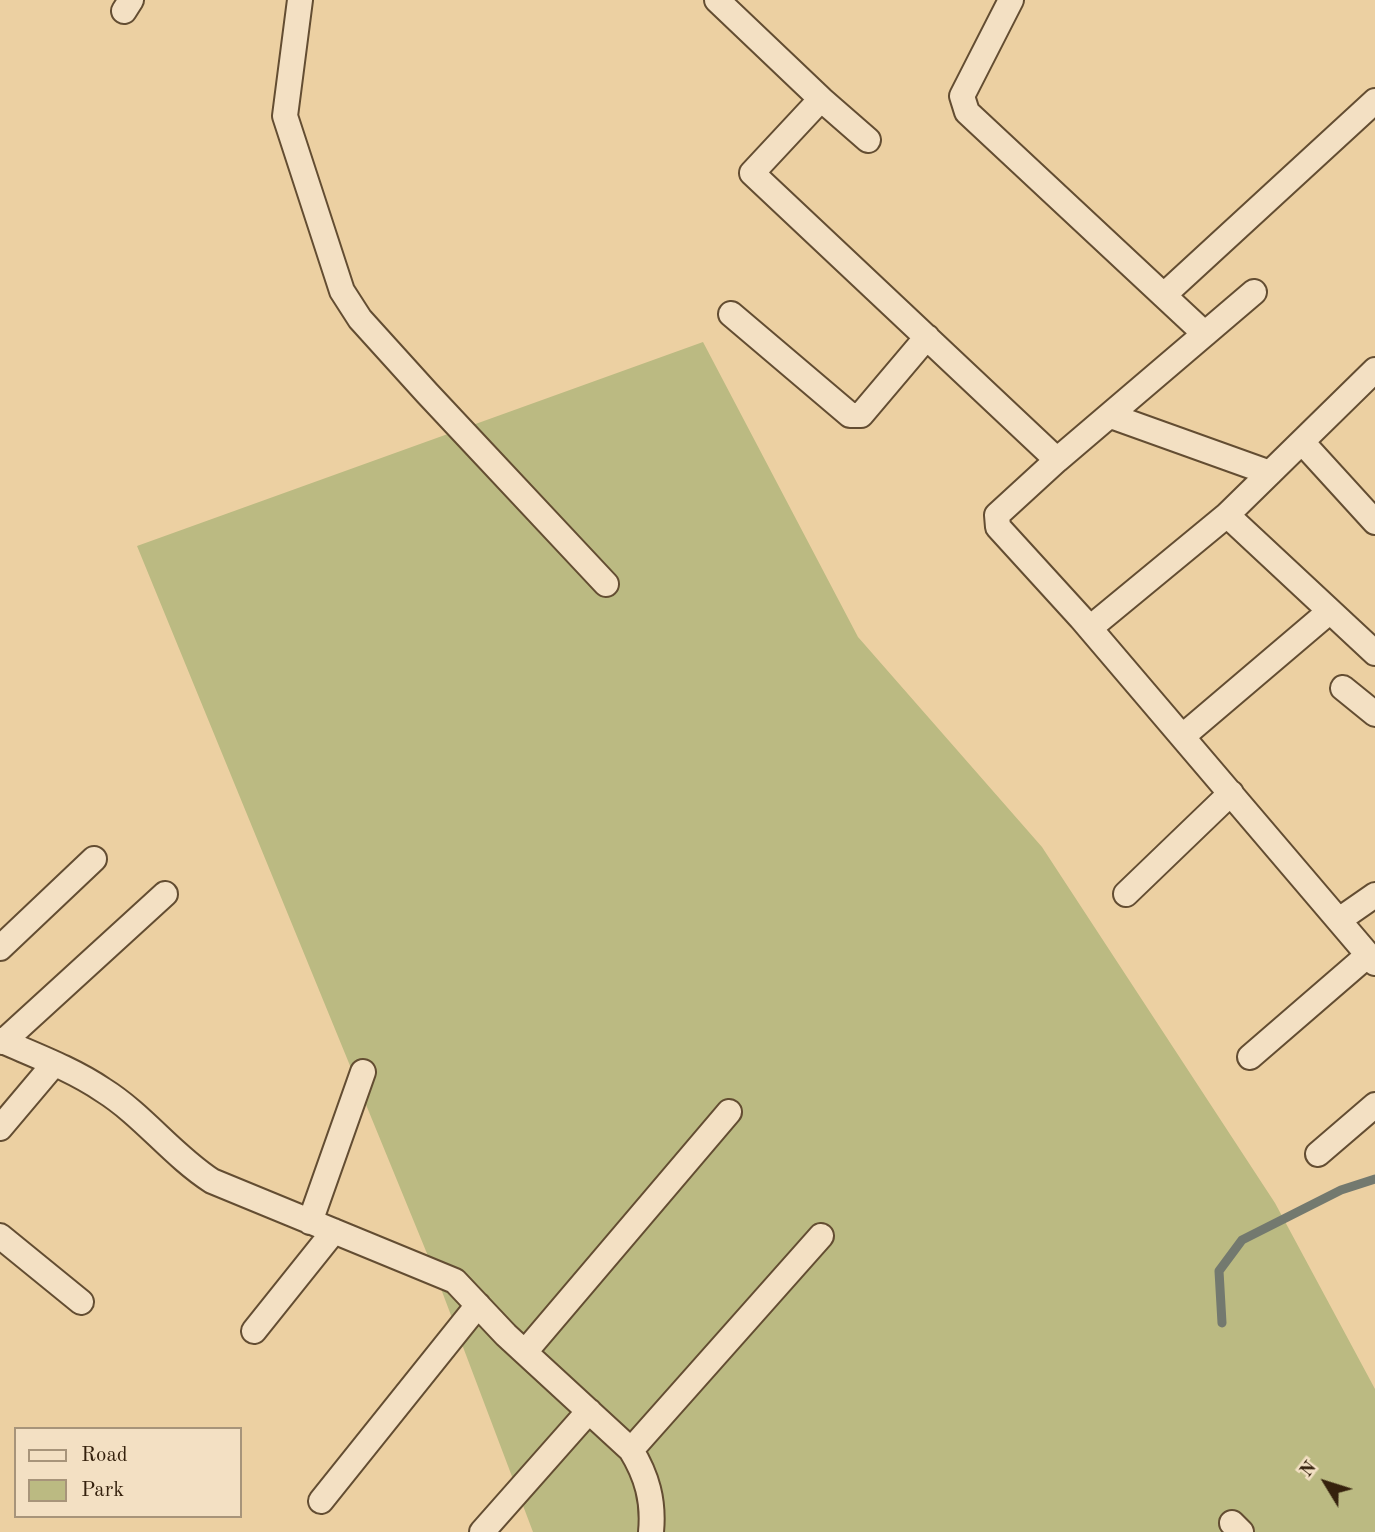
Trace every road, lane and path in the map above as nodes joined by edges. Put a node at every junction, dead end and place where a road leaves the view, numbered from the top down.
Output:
1 (300, 0) edge
2 (716, 0) edge
3 (1011, 0) edge
4 (821, 99) junction
5 (1375, 101) edge
6 (868, 140) dead end
7 (1254, 292) dead end
8 (1164, 295) junction
9 (731, 314) dead end
10 (1205, 334) junction
11 (927, 337) junction
12 (1375, 370) edge
13 (1111, 416) junction
14 (1302, 442) junction
15 (1057, 460) junction
16 (1270, 473) junction
17 (1227, 514) junction
18 (1375, 522) edge
19 (606, 584) dead end
20 (1330, 611) junction
21 (1090, 628) junction
22 (1375, 653) edge
23 (1343, 688) dead end
24 (1375, 714) edge
25 (1183, 736) junction
26 (1231, 793) junction
27 (94, 859) dead end
28 (164, 894) dead end
29 (1126, 894) dead end
30 (1375, 895) edge
31 (1339, 920) junction
32 (0, 948) edge
33 (1371, 959) edge
34 (2, 1041) edge
35 (1250, 1058) dead end
36 (54, 1064) junction
37 (363, 1072) dead end
38 (1375, 1105) edge
39 (729, 1112) dead end
40 (0, 1128) edge
41 (1318, 1154) dead end
42 (310, 1222) junction
43 (334, 1231) junction
44 (0, 1236) edge
45 (821, 1236) dead end
46 (81, 1302) dead end
47 (478, 1305) junction
48 (254, 1331) dead end
49 (525, 1352) junction
50 (589, 1411) junction
51 (631, 1450) junction
52 (321, 1501) dead end
53 (482, 1532) edge
54 (651, 1532) edge

1 - 19 street
2 - 4 street
3 - 8 street
4 - 6 street
4 - 11 street
5 - 8 street
7 - 10 street
8 - 10 street
9 - 11 street
10 - 13 street
11 - 15 street
12 - 14 street
13 - 15 street
13 - 16 street
14 - 16 street
14 - 18 street
15 - 21 street
16 - 17 street
17 - 20 street
17 - 21 street
20 - 22 street
20 - 25 street
21 - 25 street
23 - 24 street
25 - 26 street
26 - 29 street
26 - 31 street
27 - 32 street
28 - 34 street
30 - 31 street
31 - 33 street
33 - 35 street
34 - 36 street
36 - 40 street
36 - 42 street
37 - 42 street
38 - 41 street
39 - 49 street
42 - 43 street
43 - 47 street
43 - 48 street
44 - 46 street
45 - 51 street
47 - 49 street
47 - 52 street
49 - 50 street
50 - 51 street
50 - 53 street
51 - 54 street

